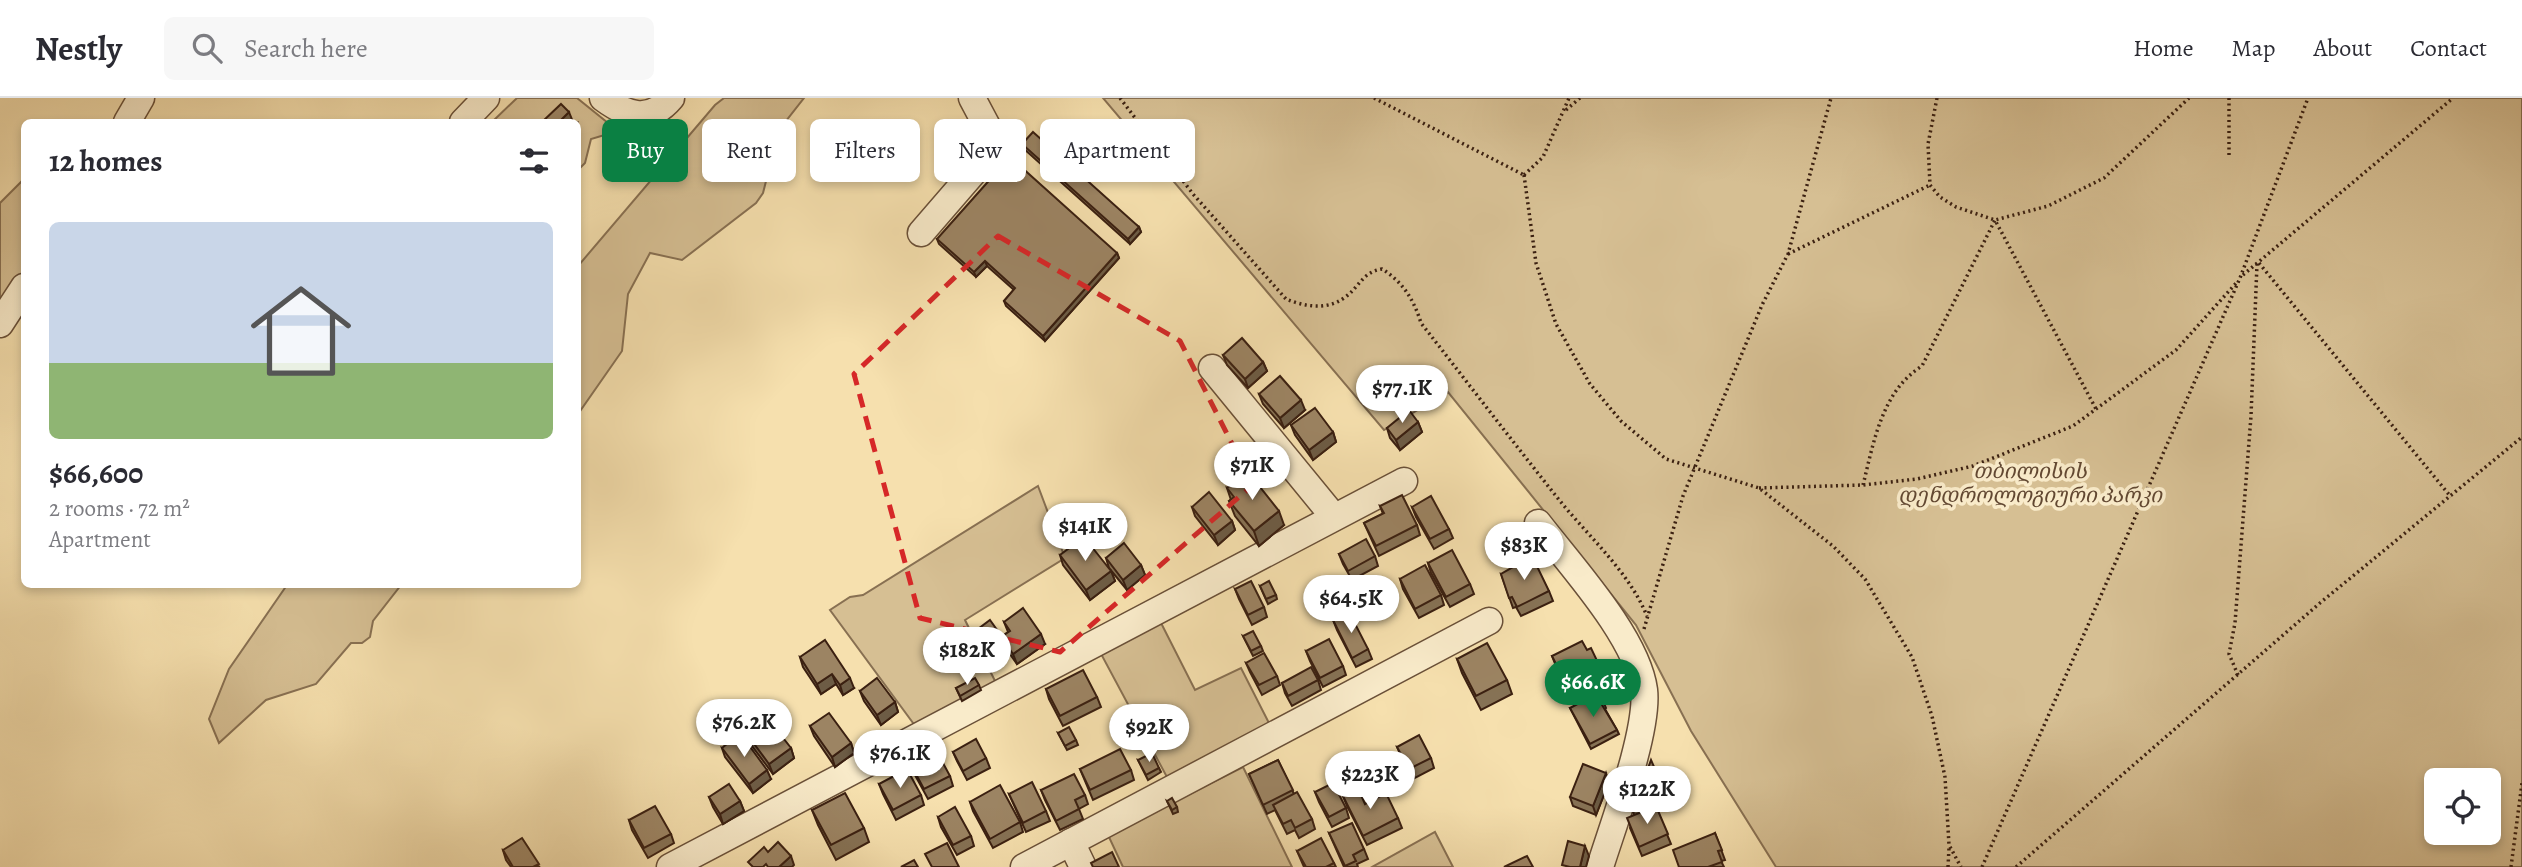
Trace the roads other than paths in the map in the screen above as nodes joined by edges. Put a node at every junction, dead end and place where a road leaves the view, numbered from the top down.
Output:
1 (141, 98) edge
2 (486, 98) edge
3 (603, 98) edge
4 (671, 98) edge
5 (972, 98) edge
6 (129, 119) edge
7 (466, 119) edge
8 (921, 233) dead end
9 (21, 292) edge
10 (0, 324) edge
11 (1212, 368) dead end
12 (1404, 481) dead end
13 (1334, 517) junction
14 (1538, 523) dead end
15 (1489, 621) dead end
16 (1070, 842) junction
17 (702, 860) edge
18 (670, 867) edge
19 (1024, 867) edge
20 (1083, 867) edge
21 (1600, 867) edge

1 - 6 street
2 - 7 street
3 - 4 street
5 - 8 street
9 - 10 street
11 - 13 street
12 - 13 street
13 - 17 street
14 - 21 street
15 - 16 street
16 - 19 street
16 - 20 street
17 - 18 street

